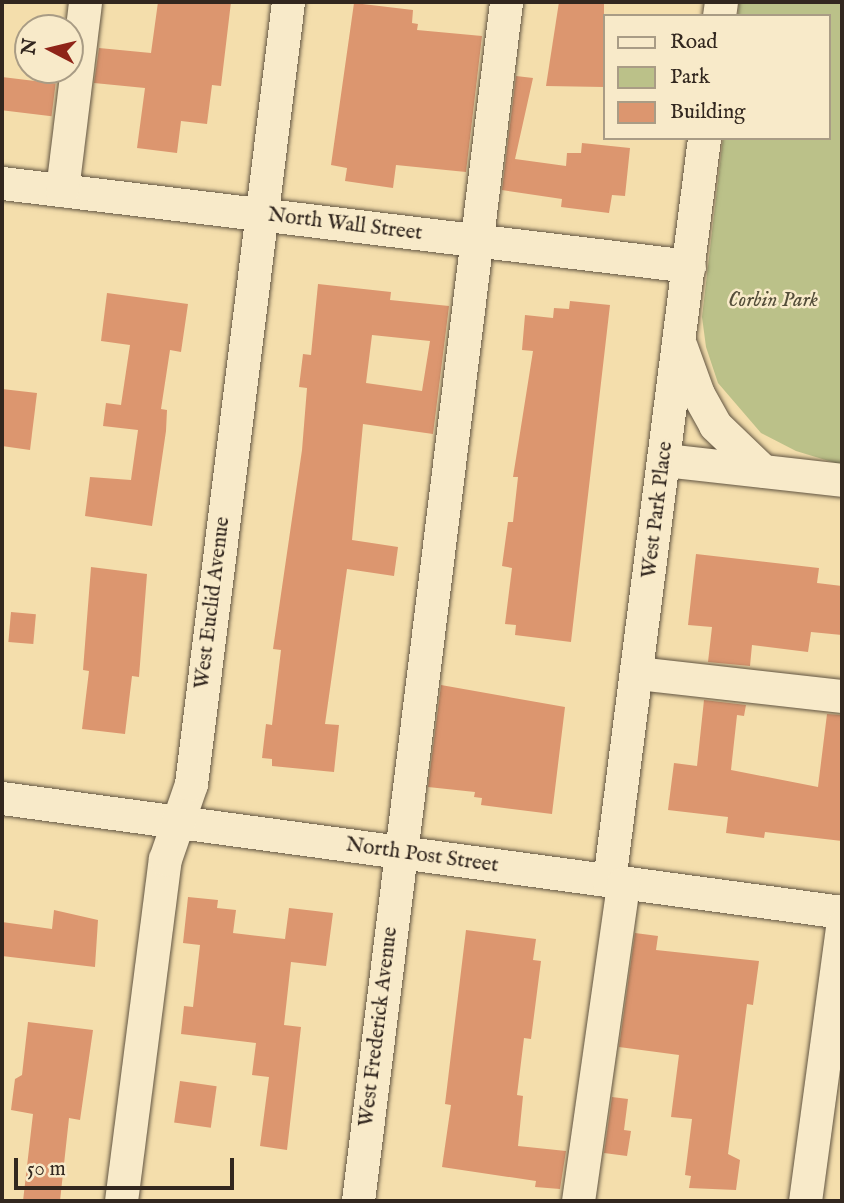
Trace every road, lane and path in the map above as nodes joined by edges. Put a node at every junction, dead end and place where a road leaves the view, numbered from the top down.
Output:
1 (85, 2) edge
2 (288, 2) edge
3 (506, 2) edge
4 (704, 140) edge
5 (2, 183) edge
6 (62, 190) junction
7 (262, 215) junction
8 (477, 240) junction
9 (689, 266) junction
10 (679, 342) junction
11 (665, 460) junction
12 (763, 471) junction
13 (842, 480) edge
14 (637, 673) junction
15 (842, 696) edge
16 (2, 798) edge
17 (178, 821) junction
18 (400, 854) junction
19 (616, 882) junction
20 (842, 912) edge
21 (842, 926) edge
22 (121, 1201) edge
23 (358, 1201) edge
24 (578, 1201) edge
25 (804, 1201) edge

1 - 6 street
2 - 7 street, West Euclid Avenue
3 - 8 street, West Frederick Avenue
4 - 9 street, West Park Place
5 - 6 street, North Wall Street
6 - 7 street, North Wall Street
7 - 8 street, North Wall Street
7 - 17 street, West Euclid Avenue
8 - 9 street, North Wall Street
8 - 18 street, West Frederick Avenue
9 - 10 street, West Park Place
10 - 11 street, West Park Place
10 - 12 street
11 - 12 street
11 - 14 street, West Park Place
12 - 13 street
14 - 15 street
14 - 19 street, West Park Place
16 - 17 street, North Post Street
17 - 18 street, North Post Street
17 - 22 street, West Euclid Avenue
18 - 19 street, North Post Street
18 - 23 street, West Frederick Avenue
19 - 20 street, North Post Street
19 - 24 street, West Park Place
21 - 25 street

